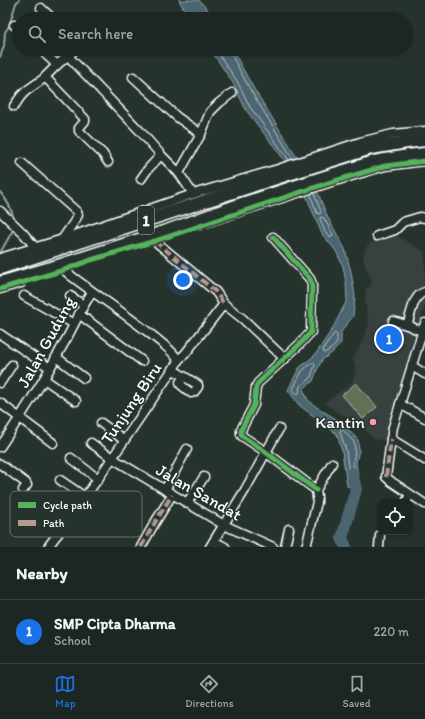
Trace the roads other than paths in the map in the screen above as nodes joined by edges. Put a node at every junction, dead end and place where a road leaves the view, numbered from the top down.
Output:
1 (41, 8) dead end
2 (45, 12) edge
3 (47, 56) edge
4 (68, 56) joint
5 (57, 65) junction
6 (45, 77) junction
7 (133, 77) dead end
8 (232, 93) dead end
9 (14, 106) dead end
10 (425, 131) edge
11 (201, 134) junction
12 (425, 140) edge
13 (425, 154) edge
14 (161, 155) junction
15 (425, 161) edge
16 (108, 162) dead end
17 (314, 162) junction
18 (22, 163) dead end
19 (282, 172) junction
20 (179, 173) junction
21 (140, 179) dead end
22 (324, 181) junction
23 (238, 190) junction
24 (291, 192) junction
25 (193, 194) junction
26 (207, 195) junction
27 (242, 204) junction
28 (0, 211) edge
29 (425, 218) edge
30 (377, 236) dead end
31 (273, 237) dead end
32 (63, 239) junction
33 (155, 240) junction
34 (35, 247) junction
35 (3, 262) edge
36 (63, 267) junction
37 (3, 285) edge
38 (92, 292) junction
39 (425, 292) edge
40 (24, 296) dead end
41 (70, 296) dead end
42 (224, 304) junction
43 (84, 305) junction
44 (79, 314) junction
45 (393, 321) dead end
46 (74, 324) junction
47 (410, 326) junction
48 (424, 326) edge
49 (0, 334) edge
50 (56, 357) junction
51 (285, 359) junction
52 (178, 360) junction
53 (142, 361) dead end
54 (12, 365) dead end
55 (412, 366) junction
56 (50, 368) junction
57 (172, 369) junction
58 (425, 374) edge
59 (184, 376) dead end
60 (84, 378) dead end
61 (44, 379) junction
62 (0, 383) edge
63 (76, 401) dead end
64 (0, 403) edge
65 (400, 404) junction
66 (20, 417) junction
67 (425, 418) edge
68 (102, 423) dead end
69 (280, 429) dead end
70 (391, 439) junction
71 (124, 440) junction
72 (53, 443) dead end
73 (91, 443) dead end
74 (0, 447) edge
75 (187, 449) dead end
76 (266, 453) junction
77 (71, 458) dead end
78 (112, 458) junction
79 (425, 460) edge
80 (332, 463) dead end
81 (0, 464) edge
82 (204, 477) dead end
83 (98, 479) junction
84 (60, 480) dead end
85 (23, 490) dead end
86 (316, 490) junction
87 (76, 491) edge
88 (89, 491) edge
89 (169, 492) junction
90 (408, 498) edge
91 (187, 503) junction
92 (425, 504) edge
93 (224, 525) junction
94 (289, 529) dead end
95 (380, 535) dead end
96 (56, 537) edge
97 (212, 544) edge
98 (48, 547) edge
99 (141, 547) edge
100 (225, 547) edge
101 (273, 547) edge
102 (285, 547) edge
103 (306, 547) edge
104 (379, 547) edge

1 - 2 street
3 - 5 street
4 - 5 street
4 - 14 street
5 - 6 street
6 - 9 street
6 - 16 street
7 - 11 street
8 - 11 street
10 - 17 street
11 - 20 street
12 - 17 highway, 1
13 - 22 highway, 1
14 - 20 street
14 - 21 street
15 - 22 street
17 - 19 highway, 1
18 - 32 street
19 - 23 highway, 1
19 - 26 street
20 - 25 street
22 - 24 highway, 1
23 - 26 highway, 1
23 - 27 highway
24 - 27 highway, 1
24 - 33 street
25 - 26 street
25 - 32 street
26 - 35 highway, 1
27 - 36 highway, 1
28 - 34 street
29 - 30 street
31 - 51 street
32 - 34 street
33 - 36 street
33 - 42 street
34 - 35 street
36 - 37 highway, 1
36 - 38 street, Tunjung Biru
38 - 43 street, Jalan Gudung
38 - 52 street, Tunjung Biru
39 - 47 street
40 - 46 street
41 - 43 street
42 - 51 street
42 - 52 street
43 - 44 street, Jalan Gudung
44 - 46 street, Jalan Gudung
44 - 53 street
45 - 47 street
46 - 50 street, Jalan Gudung
47 - 48 street
48 - 55 street
49 - 56 street
50 - 56 street, Jalan Gudung
50 - 60 street
51 - 76 street
52 - 57 street, Tunjung Biru
54 - 62 street
55 - 58 street
55 - 65 street
56 - 61 street, Jalan Gudung
57 - 59 street
57 - 71 street, Tunjung Biru
61 - 63 street
61 - 66 street, Jalan Gudung
64 - 66 street
65 - 67 street
65 - 70 street
66 - 72 street
66 - 74 street, Jalan Gudung
68 - 71 street
69 - 76 street
70 - 79 street
70 - 90 street
71 - 78 street, Tunjung Biru
73 - 78 street, Jalan Sandat
75 - 89 street
76 - 86 street
76 - 93 street
77 - 83 street
78 - 83 street, Tunjung Biru
78 - 89 street, Jalan Sandat
80 - 86 street
81 - 85 street
82 - 91 street
83 - 88 street, Tunjung Biru
84 - 87 street
86 - 103 street
89 - 91 street, Jalan Sandat
89 - 99 street
90 - 92 street
91 - 93 street, Jalan Sandat
93 - 97 street
93 - 101 street, Jalan Sandat
94 - 102 street
95 - 104 street
96 - 98 street, Tunjung Biru
97 - 100 street

